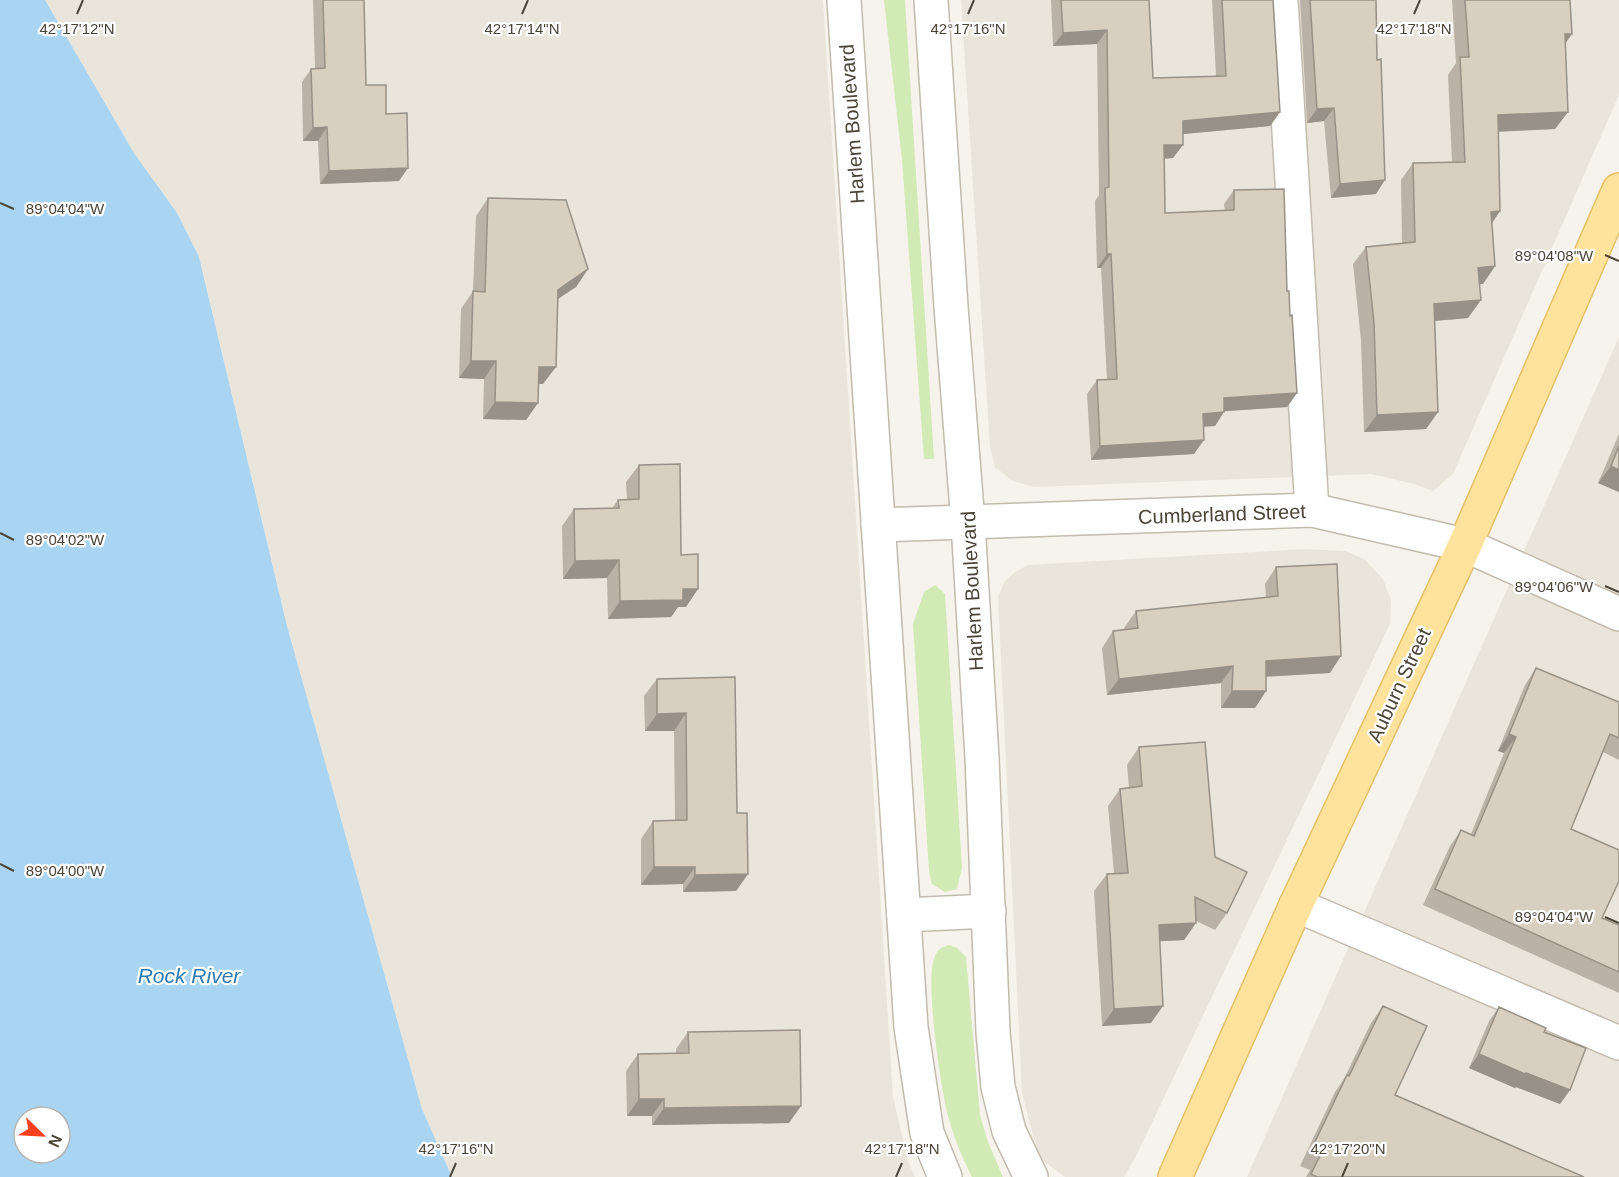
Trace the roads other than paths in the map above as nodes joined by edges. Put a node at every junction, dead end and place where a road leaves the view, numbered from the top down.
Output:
1 (844, 0) edge
2 (931, 0) edge
3 (1281, 0) edge
4 (1619, 190) edge
5 (1312, 510) junction
6 (968, 523) junction
7 (878, 525) junction
8 (1465, 545) junction
9 (1619, 614) edge
10 (1296, 904) junction
11 (989, 911) junction
12 (904, 915) junction
13 (1619, 1043) edge
14 (945, 1177) edge
15 (1030, 1177) edge
16 (1175, 1177) edge

1 - 7 street, Harlem Boulevard
2 - 6 street, Harlem Boulevard
3 - 5 street
4 - 8 main road, Auburn Street
5 - 6 street, Cumberland Street
5 - 8 street, Cumberland Street
6 - 7 street, Cumberland Street
6 - 11 street, Harlem Boulevard
7 - 12 street, Harlem Boulevard
8 - 9 street, Cumberland Street
8 - 10 main road, Auburn Street
10 - 13 street
10 - 16 main road, Auburn Street
11 - 12 street
11 - 15 street, Harlem Boulevard
12 - 14 street, Harlem Boulevard

